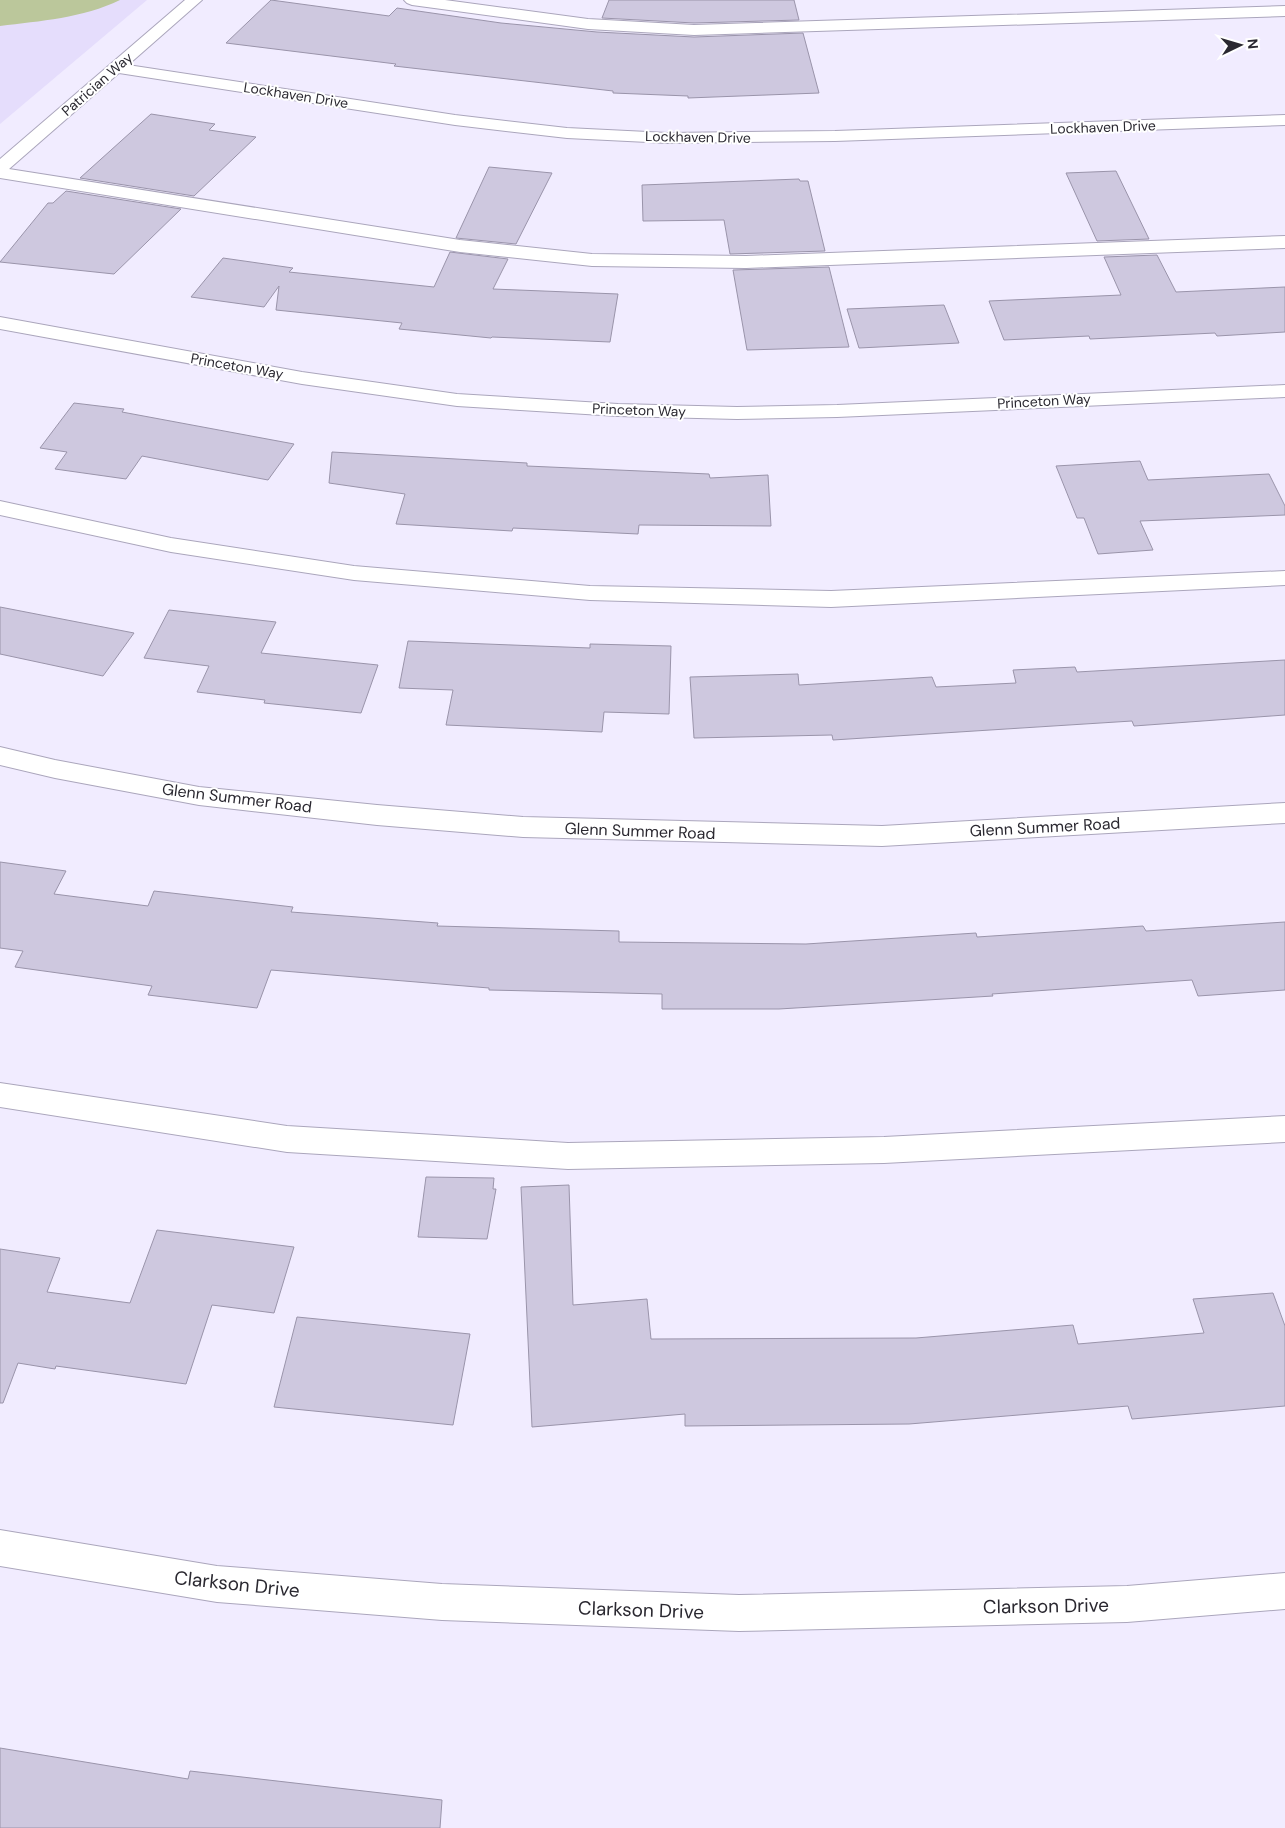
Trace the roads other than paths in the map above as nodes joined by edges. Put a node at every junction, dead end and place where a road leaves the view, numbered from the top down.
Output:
1 (194, 0) edge
2 (412, 0) edge
3 (1285, 11) edge
4 (116, 68) junction
5 (1285, 120) edge
6 (0, 168) edge
7 (0, 173) edge
8 (1285, 242) edge
9 (0, 322) edge
10 (1285, 390) edge
11 (0, 508) edge
12 (1285, 578) edge
13 (0, 756) edge
14 (1285, 813) edge
15 (0, 1095) edge
16 (1285, 1129) edge
17 (0, 1548) edge
18 (1285, 1591) edge

1 - 4 street, Patrician Way
2 - 3 street
4 - 5 street, Lockhaven Drive
4 - 6 street, Patrician Way
7 - 8 street
9 - 10 street, Princeton Way
11 - 12 street
13 - 14 street, Glenn Summer Road
15 - 16 street
17 - 18 street, Clarkson Drive

